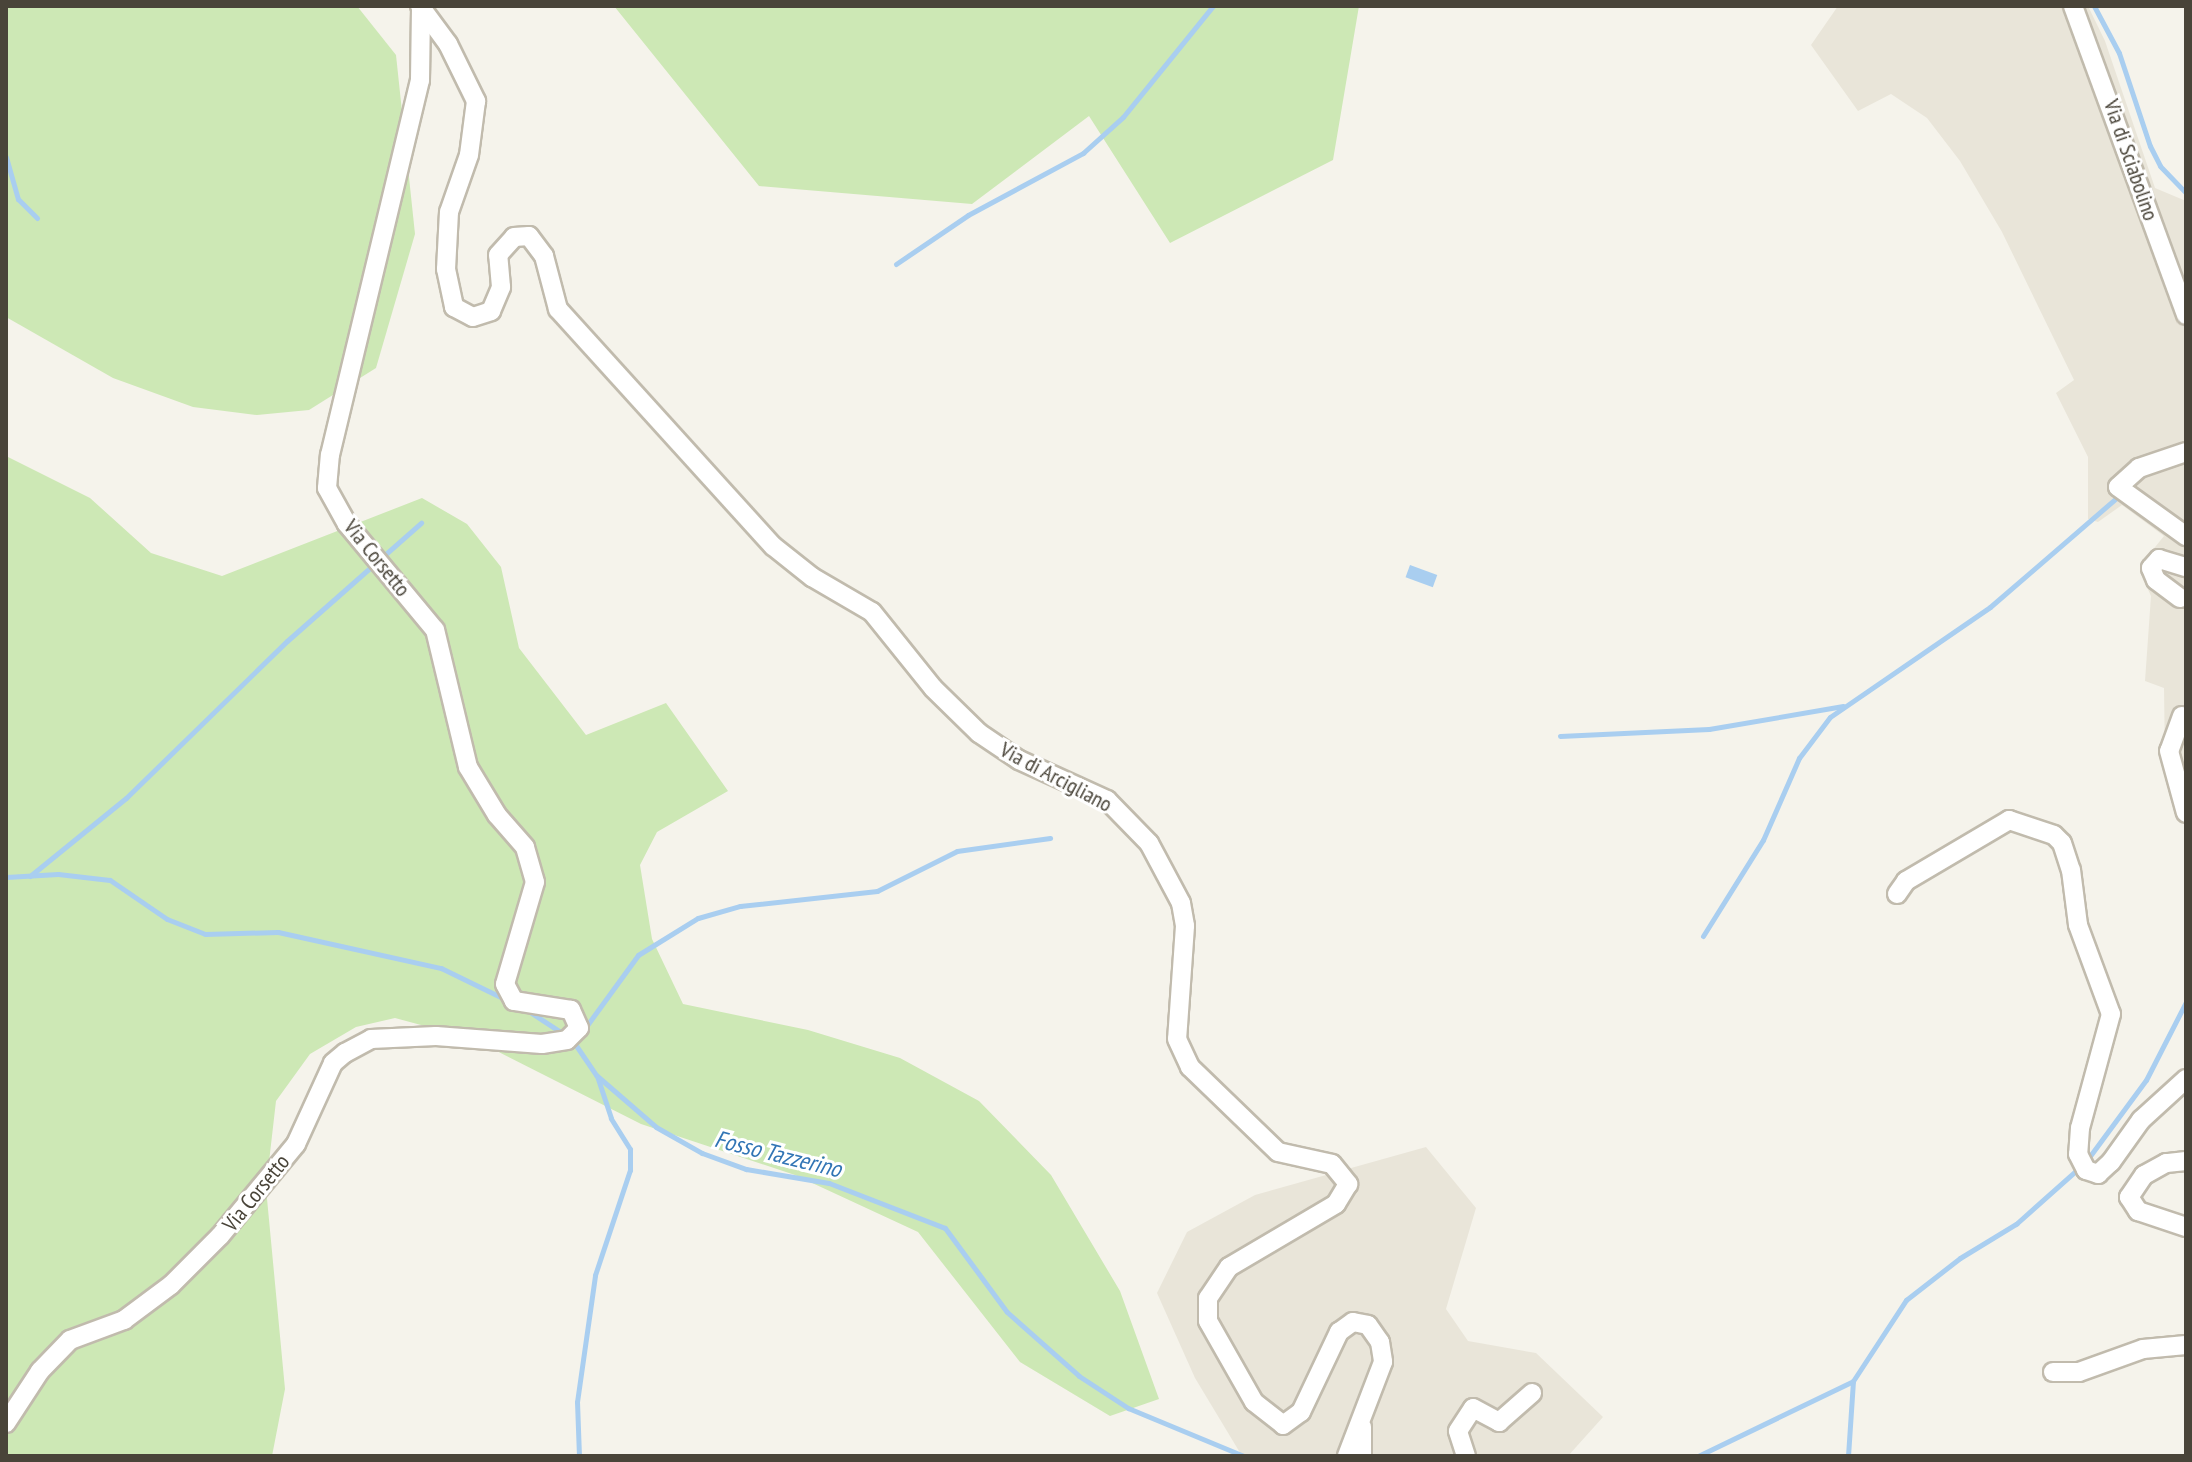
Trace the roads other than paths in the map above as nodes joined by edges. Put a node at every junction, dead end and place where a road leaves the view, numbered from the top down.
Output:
1 (2073, 6) edge
2 (420, 7) edge
3 (2186, 315) edge
4 (2186, 452) edge
5 (2186, 536) edge
6 (2186, 567) edge
7 (2180, 598) dead end
8 (2182, 716) dead end
9 (2186, 813) edge
10 (1897, 894) dead end
11 (2186, 1079) edge
12 (2186, 1161) edge
13 (2186, 1227) edge
14 (2186, 1345) edge
15 (2053, 1372) dead end
16 (1532, 1393) dead end
17 (1363, 1412) junction
18 (6, 1423) edge
19 (1347, 1456) edge
20 (1362, 1456) edge
21 (1466, 1456) edge

1 - 3 street, Via di Sciabolino
2 - 17 street, Via di Arcigliano
2 - 18 street, Via Corsetto
4 - 5 street
6 - 7 street
8 - 9 street
10 - 11 street
12 - 13 street
14 - 15 street
16 - 21 street
17 - 19 street, Via di Arcigliano
17 - 20 street

